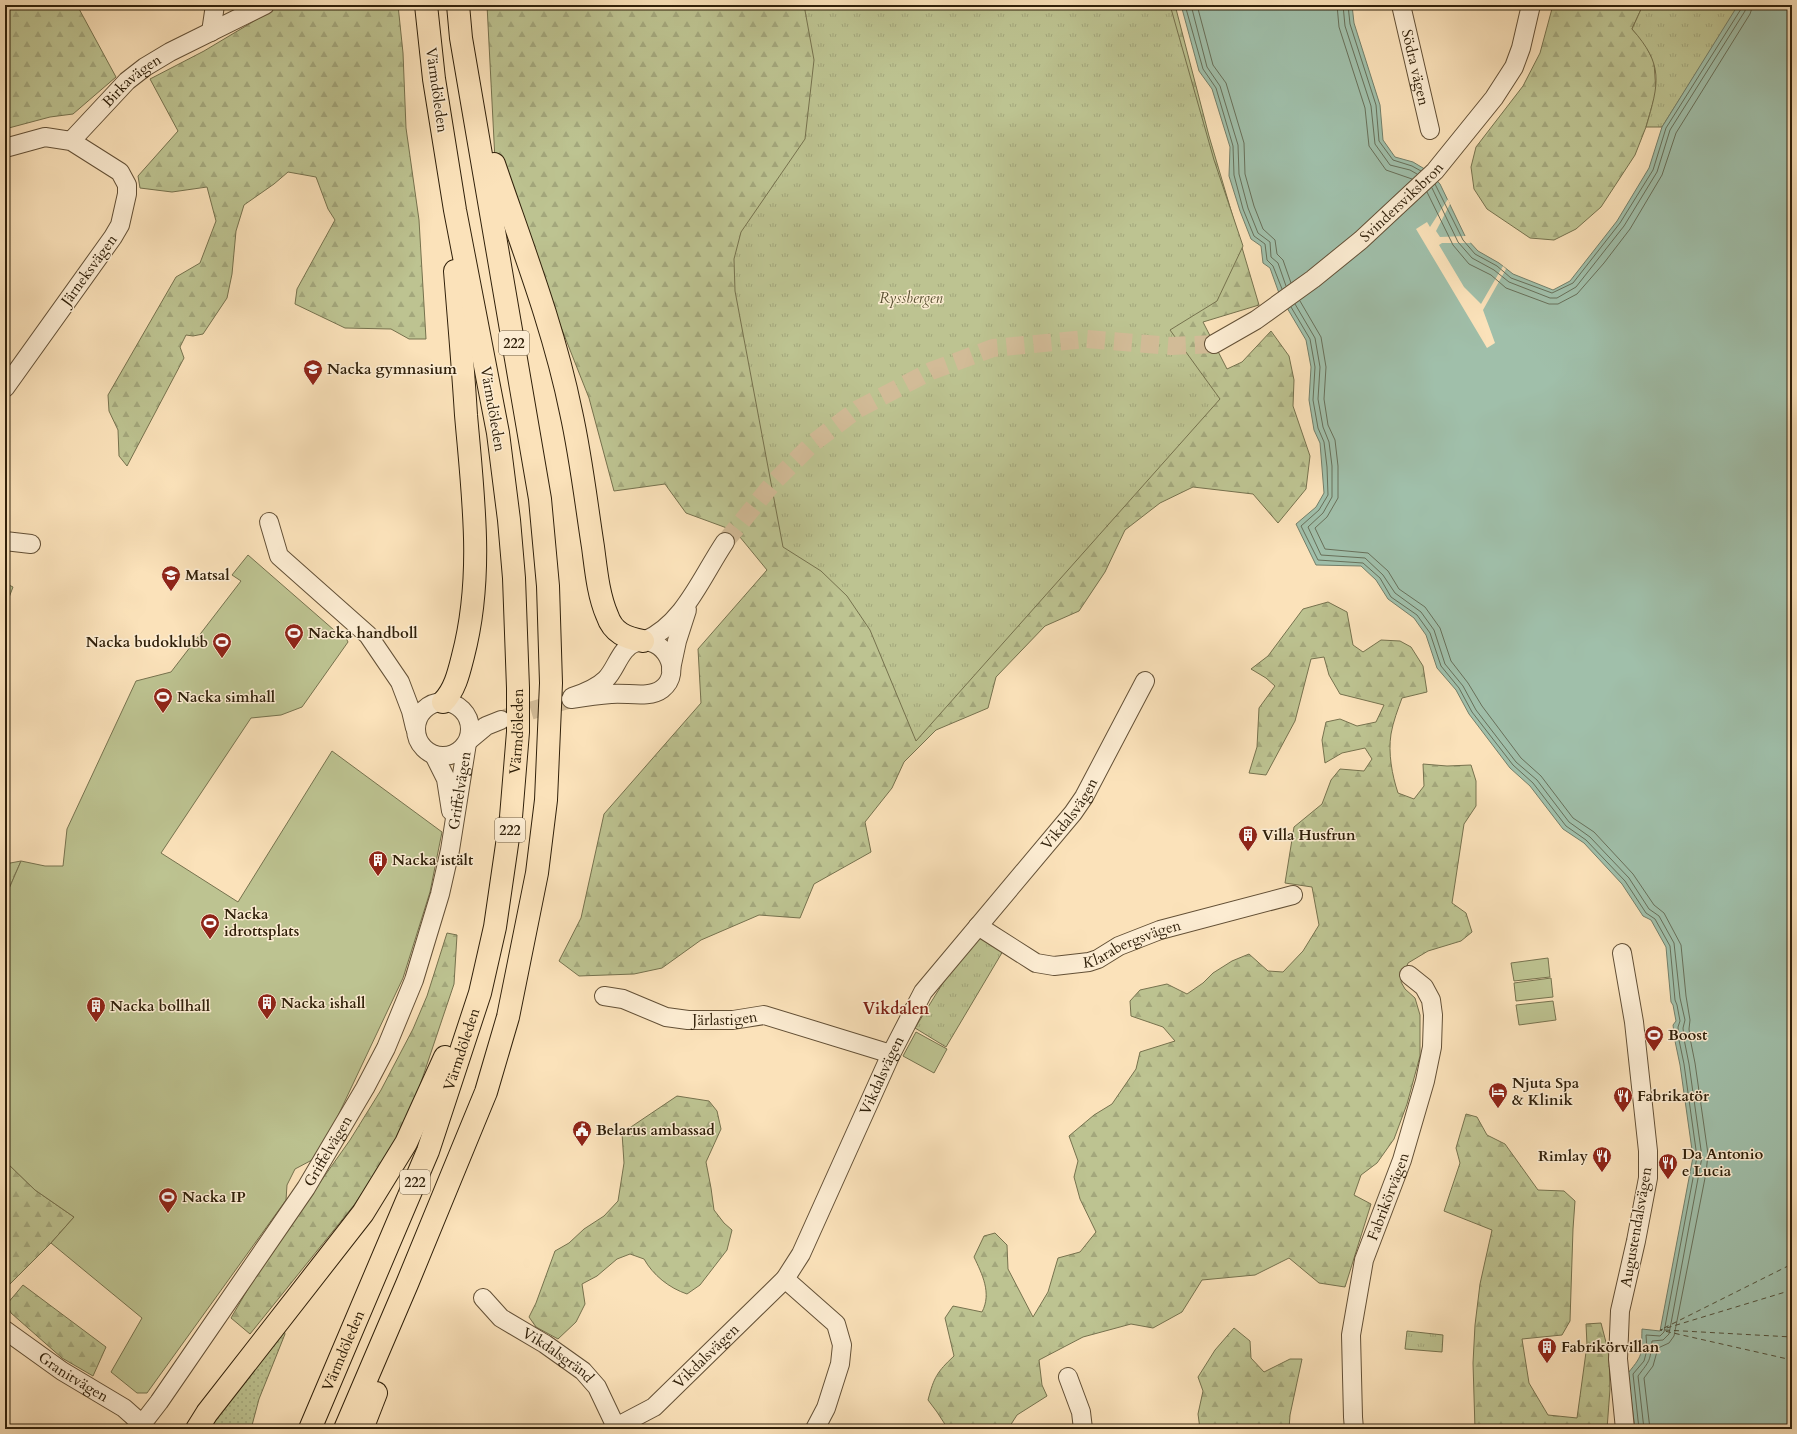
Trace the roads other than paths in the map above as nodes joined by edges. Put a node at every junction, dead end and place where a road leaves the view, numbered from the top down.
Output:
1 (215, 5) edge
2 (265, 5) edge
3 (426, 5) edge
4 (458, 5) edge
5 (1401, 5) edge
6 (1530, 8) edge
7 (211, 32) junction
8 (472, 98) junction
9 (1430, 130) dead end
10 (71, 141) junction
11 (445, 144) junction
12 (5, 148) edge
13 (1214, 344) tunnel mouth
14 (5, 388) edge
15 (270, 522) dead end
16 (5, 541) edge
17 (725, 542) tunnel mouth
18 (31, 544) dead end
19 (697, 587) junction
20 (644, 642) junction
21 (671, 671) junction
22 (1145, 681) dead end
23 (400, 682) junction
24 (438, 702) junction
25 (464, 712) junction
26 (415, 728) junction
27 (467, 742) junction
28 (434, 755) junction
29 (452, 838) junction
30 (1294, 895) dead end
31 (978, 926) junction
32 (495, 927) junction
33 (1622, 953) dead end
34 (1409, 975) dead end
35 (604, 996) dead end
36 (891, 1054) junction
37 (486, 1092) junction
38 (785, 1279) junction
39 (483, 1298) dead end
40 (5, 1330) edge
41 (1068, 1377) dead end
42 (139, 1426) edge
43 (616, 1428) edge
44 (197, 1429) edge
45 (310, 1429) edge
46 (345, 1429) edge
47 (362, 1429) edge
48 (815, 1429) edge
49 (1083, 1429) edge
50 (1354, 1429) edge
51 (1625, 1429) edge

1 - 7 street
2 - 7 street, Birkavägen
3 - 11 highway, Värmdöleden / 222
4 - 8 highway, Värmdöleden / 222
5 - 9 street, Södra vägen
6 - 13 street, Svindersviksbron
7 - 10 street, Birkavägen
8 - 20 highway
8 - 37 highway, Värmdöleden / 222
10 - 12 street
10 - 14 street, Järneksvägen
11 - 24 highway
11 - 32 highway, Värmdöleden / 222
15 - 23 street
16 - 18 street
17 - 19 street
19 - 20 street
19 - 21 street
20 - 21 street
20 - 21 street
22 - 31 street, Vikdalsvägen
23 - 24 street
23 - 26 street
24 - 25 street
24 - 26 street
25 - 27 street
25 - 27 street
26 - 28 street
27 - 28 street
27 - 29 street, Griffelvägen
28 - 29 street, Griffelvägen
29 - 42 street, Griffelvägen
30 - 31 street, Klarabergsvägen
31 - 36 street, Vikdalsvägen
32 - 44 highway
32 - 45 highway, Värmdöleden / 222
33 - 51 street, Augustendalsvägen
34 - 50 street, Fabrikörvägen
35 - 36 street, Järlastigen
36 - 38 street, Vikdalsvägen
37 - 46 highway, Värmdöleden / 222
37 - 47 highway
38 - 43 street, Vikdalsvägen
38 - 48 street
39 - 43 street, Vikdalsgränd
40 - 42 street, Granitvägen
41 - 49 street

